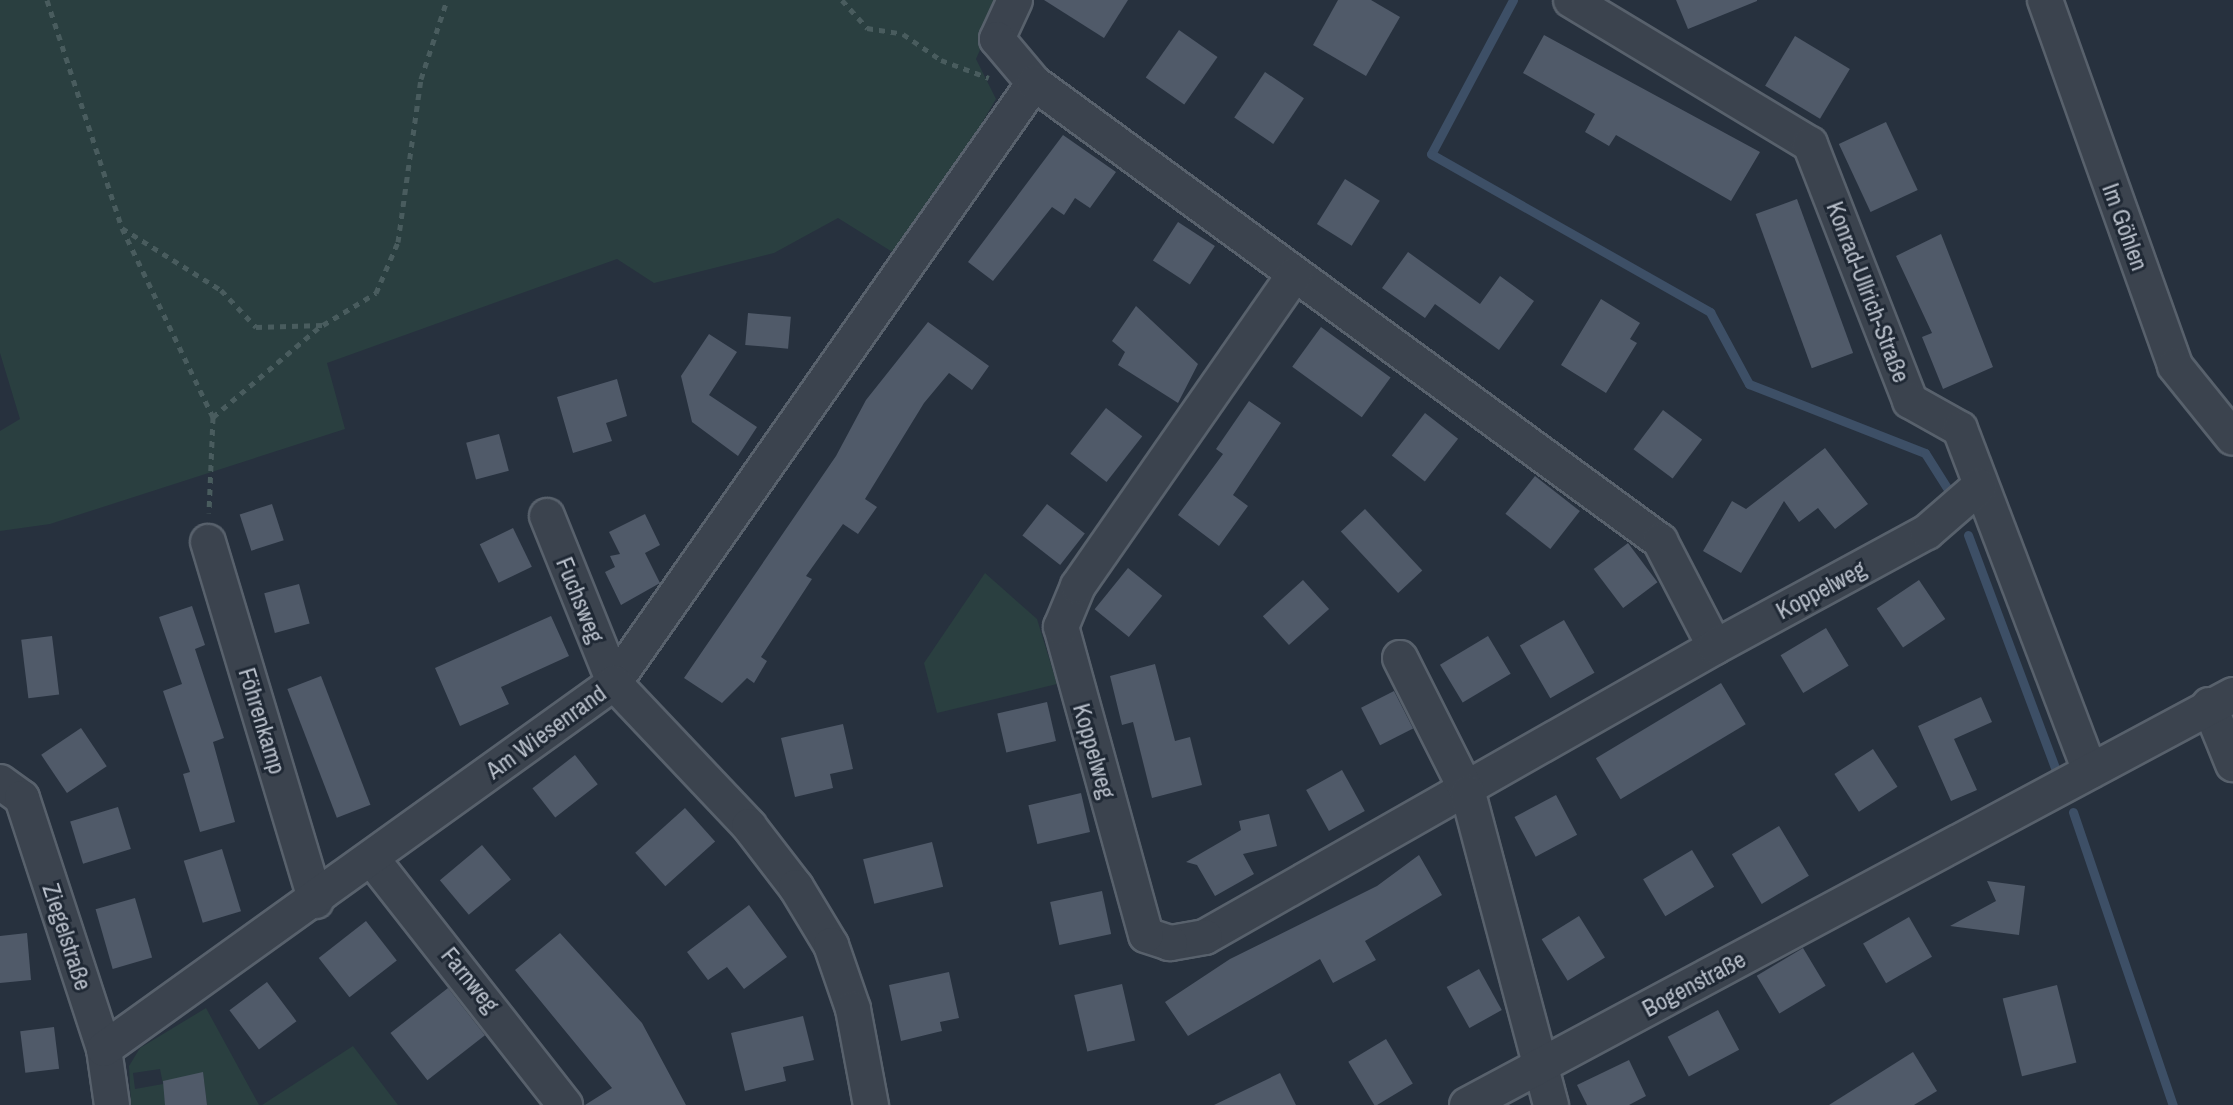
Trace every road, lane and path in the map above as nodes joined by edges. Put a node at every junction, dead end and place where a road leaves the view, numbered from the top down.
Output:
1 (47, 0) edge
2 (447, 0) edge
3 (842, 0) edge
4 (1015, 0) edge
5 (1571, 0) edge
6 (2045, 0) edge
7 (1618, 10) edge
8 (1024, 73) junction
9 (122, 228) junction
10 (1294, 275) junction
11 (323, 325) junction
12 (213, 417) junction
13 (2233, 438) edge
14 (1980, 486) junction
15 (547, 516) dead end
16 (208, 542) joint
17 (1715, 647) junction
18 (1400, 658) dead end
19 (614, 683) junction
20 (2221, 700) edge
21 (2233, 764) edge
22 (2090, 771) junction
23 (0, 782) edge
24 (1468, 793) junction
25 (372, 859) junction
26 (316, 901) junction
27 (104, 1049) junction
28 (1543, 1063) junction
29 (112, 1105) edge
30 (565, 1105) edge
31 (871, 1105) edge
32 (1467, 1105) edge
33 (1551, 1105) edge

1 - 9 path
2 - 11 path
3 - 8 path
4 - 8 street
5 - 7 street, Konrad-Ullrich-Straße
6 - 13 street, Im Göhlen
7 - 14 street, Konrad-Ullrich-Straße
8 - 10 street
8 - 19 street
9 - 11 path
9 - 12 path
10 - 17 street
10 - 24 street, Koppelweg
11 - 12 path
12 - 16 path
14 - 17 street, Koppelweg
14 - 22 street, Konrad-Ullrich-Straße
15 - 19 street, Fuchsweg
16 - 26 street, Föhrenkamp
17 - 24 street, Koppelweg
18 - 24 street
19 - 25 street, Am Wiesenrand
19 - 31 street, Am Wiesenrand
20 - 21 street
20 - 22 street
22 - 28 street, Bogenstraße
23 - 27 street, Ziegelstraße
24 - 28 street
25 - 26 street, Am Wiesenrand
25 - 30 street, Farnweg
26 - 27 street, Am Wiesenrand
27 - 29 street, Ziegelstraße
28 - 32 street, Bogenstraße
28 - 33 street

